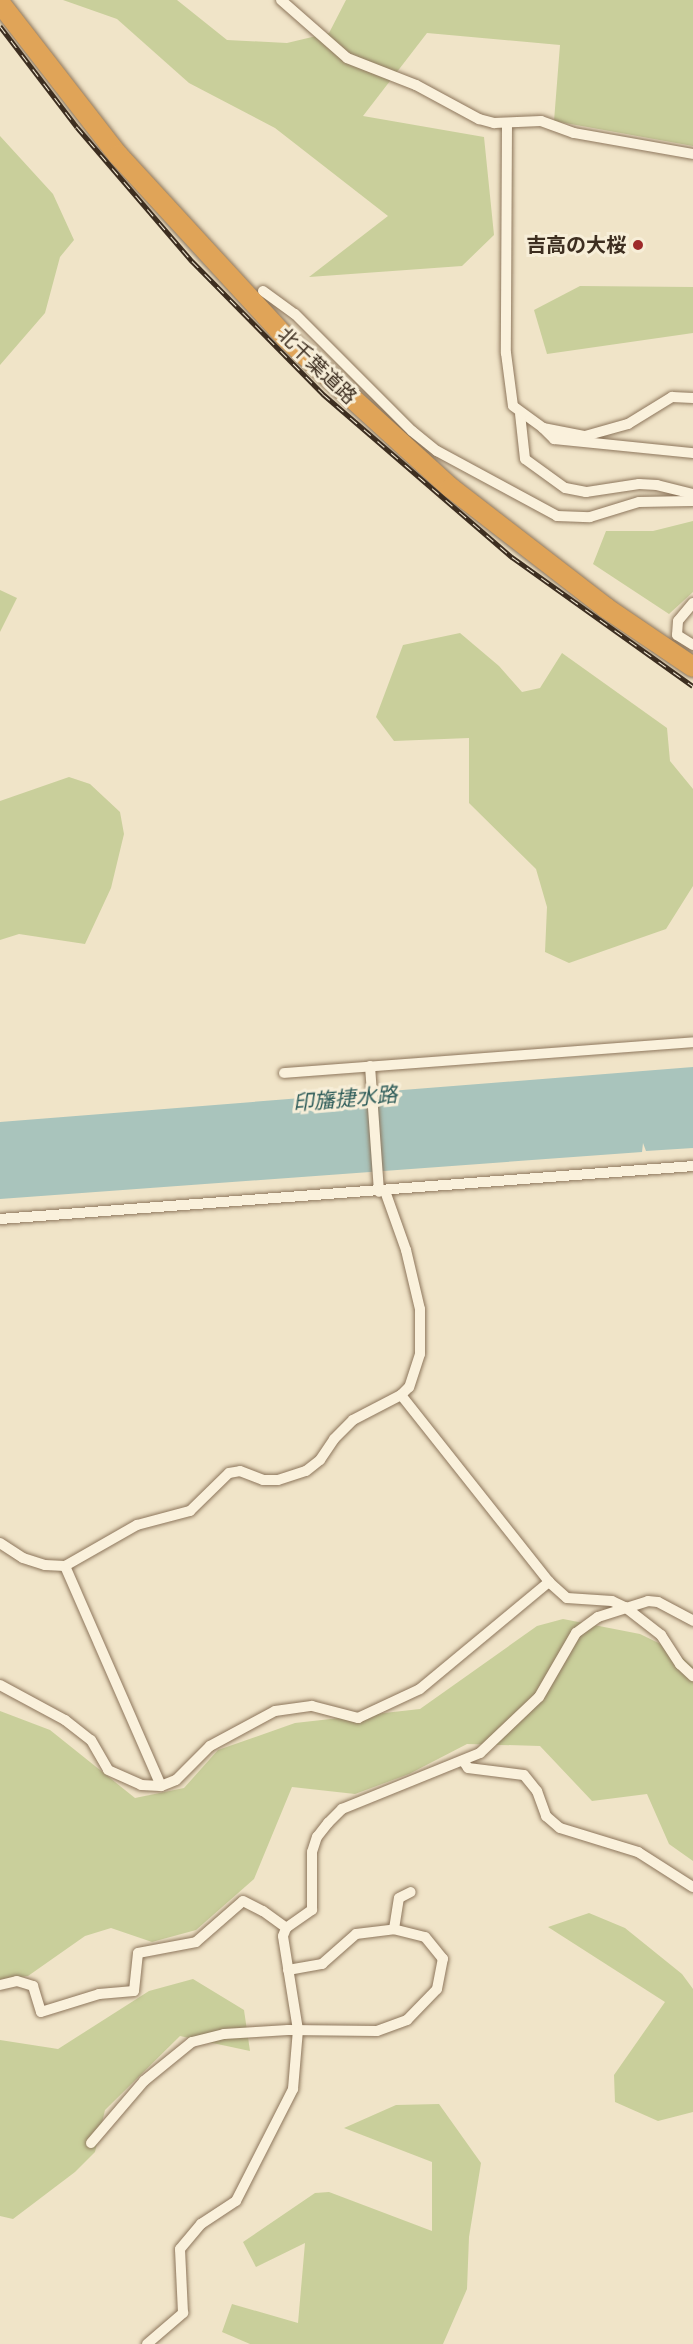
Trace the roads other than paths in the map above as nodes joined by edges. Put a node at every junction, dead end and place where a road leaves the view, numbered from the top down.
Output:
1 (281, 0) edge
2 (0, 3) edge
3 (507, 124) junction
4 (693, 154) edge
5 (263, 291) dead end
6 (693, 398) edge
7 (520, 414) junction
8 (543, 429) junction
9 (693, 453) edge
10 (693, 501) edge
11 (693, 603) edge
12 (693, 645) edge
13 (693, 667) edge
14 (693, 1042) edge
15 (370, 1066) junction
16 (284, 1073) dead end
17 (693, 1167) edge
18 (382, 1192) junction
19 (0, 1220) edge
20 (401, 1395) junction
21 (0, 1543) edge
22 (65, 1566) junction
23 (549, 1582) junction
24 (625, 1607) junction
25 (693, 1621) edge
26 (693, 1676) edge
27 (0, 1685) edge
28 (464, 1762) junction
29 (161, 1786) junction
30 (693, 1887) edge
31 (411, 1892) dead end
32 (286, 1929) junction
33 (394, 1929) junction
34 (288, 1970) junction
35 (0, 1985) edge
36 (298, 2030) junction
37 (91, 2143) dead end
38 (147, 2344) edge

1 - 3 street
2 - 13 highway, 北千葉道路
3 - 4 street
3 - 7 street
5 - 10 street
6 - 8 street
7 - 8 street
7 - 10 street
8 - 9 street
11 - 12 street
14 - 15 street
15 - 16 street
15 - 18 street
17 - 18 street
18 - 19 street
18 - 20 street
20 - 22 street
20 - 23 street
21 - 22 street
22 - 29 street
23 - 24 street
23 - 29 street
24 - 25 street
24 - 26 street
24 - 28 street
27 - 29 street
28 - 30 street
28 - 32 street
31 - 33 street
32 - 34 street
32 - 35 street
33 - 34 street
33 - 36 street
34 - 36 street
36 - 37 street
36 - 38 street

